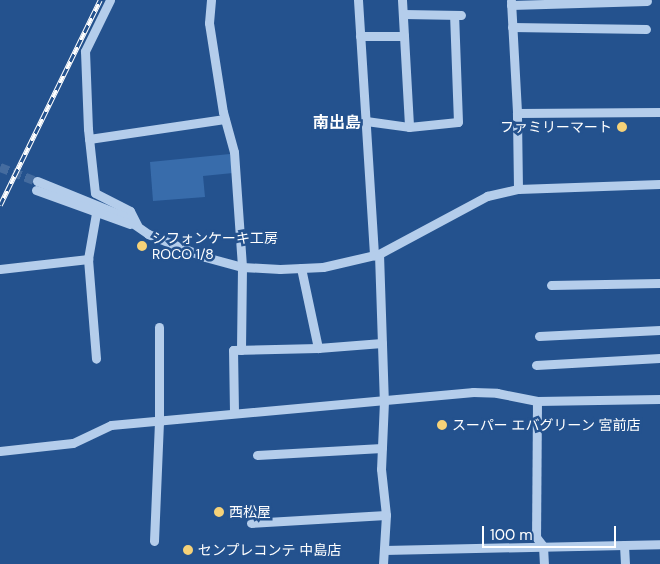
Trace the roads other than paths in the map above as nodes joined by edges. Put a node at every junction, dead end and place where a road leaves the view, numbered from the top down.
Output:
1 (110, 0) edge
2 (211, 0) edge
3 (358, 0) edge
4 (402, 0) edge
5 (647, 1) edge
6 (511, 3) edge
7 (403, 14) junction
8 (512, 27) junction
9 (646, 29) dead end
10 (360, 36) junction
11 (404, 36) junction
12 (660, 112) edge
13 (517, 113) junction
14 (225, 119) junction
15 (366, 121) junction
16 (409, 127) junction
17 (89, 138) junction
18 (660, 184) edge
19 (518, 189) junction
20 (96, 213) junction
21 (138, 226) junction
22 (376, 255) junction
23 (88, 259) junction
24 (242, 267) junction
25 (301, 268) junction
26 (0, 269) edge
27 (660, 283) edge
28 (551, 285) dead end
29 (159, 327) dead end
30 (660, 330) edge
31 (539, 336) dead end
32 (382, 343) junction
33 (318, 348) junction
34 (241, 350) junction
35 (660, 358) edge
36 (96, 360) dead end
37 (536, 365) dead end
38 (660, 399) edge
39 (384, 401) junction
40 (537, 401) junction
41 (234, 412) junction
42 (159, 423) junction
43 (382, 448) junction
44 (0, 450) edge
45 (257, 455) dead end
46 (386, 515) junction
47 (250, 523) dead end
48 (154, 541) dead end
49 (660, 544) edge
50 (624, 545) junction
51 (543, 546) junction
52 (384, 550) junction
53 (383, 564) edge
54 (544, 564) edge
55 (625, 564) edge

1 - 17 street
2 - 14 street
3 - 10 street
4 - 7 street
5 - 6 street
6 - 8 street
7 - 11 street
7 - 16 street
8 - 9 street
8 - 13 street
10 - 11 street
10 - 15 street
11 - 16 street
12 - 13 street
13 - 19 street
14 - 17 street
14 - 24 street
15 - 16 street
15 - 22 street
17 - 21 street
18 - 19 street
19 - 22 street
20 - 21 street
20 - 21 street
20 - 23 street
21 - 24 street
22 - 25 street
22 - 32 street
23 - 26 street
23 - 36 street
24 - 25 street
24 - 34 street
25 - 33 street
27 - 28 street
29 - 42 street
30 - 31 street
32 - 33 street
32 - 39 street
33 - 34 street
34 - 41 street
35 - 37 street
38 - 40 street
39 - 40 street
39 - 41 street
39 - 43 street
40 - 51 street
41 - 42 street
42 - 44 street
42 - 48 street
43 - 45 street
43 - 46 street
46 - 47 street
46 - 52 street
49 - 50 street
50 - 51 street
50 - 55 street
51 - 52 street
51 - 54 street
52 - 53 street

